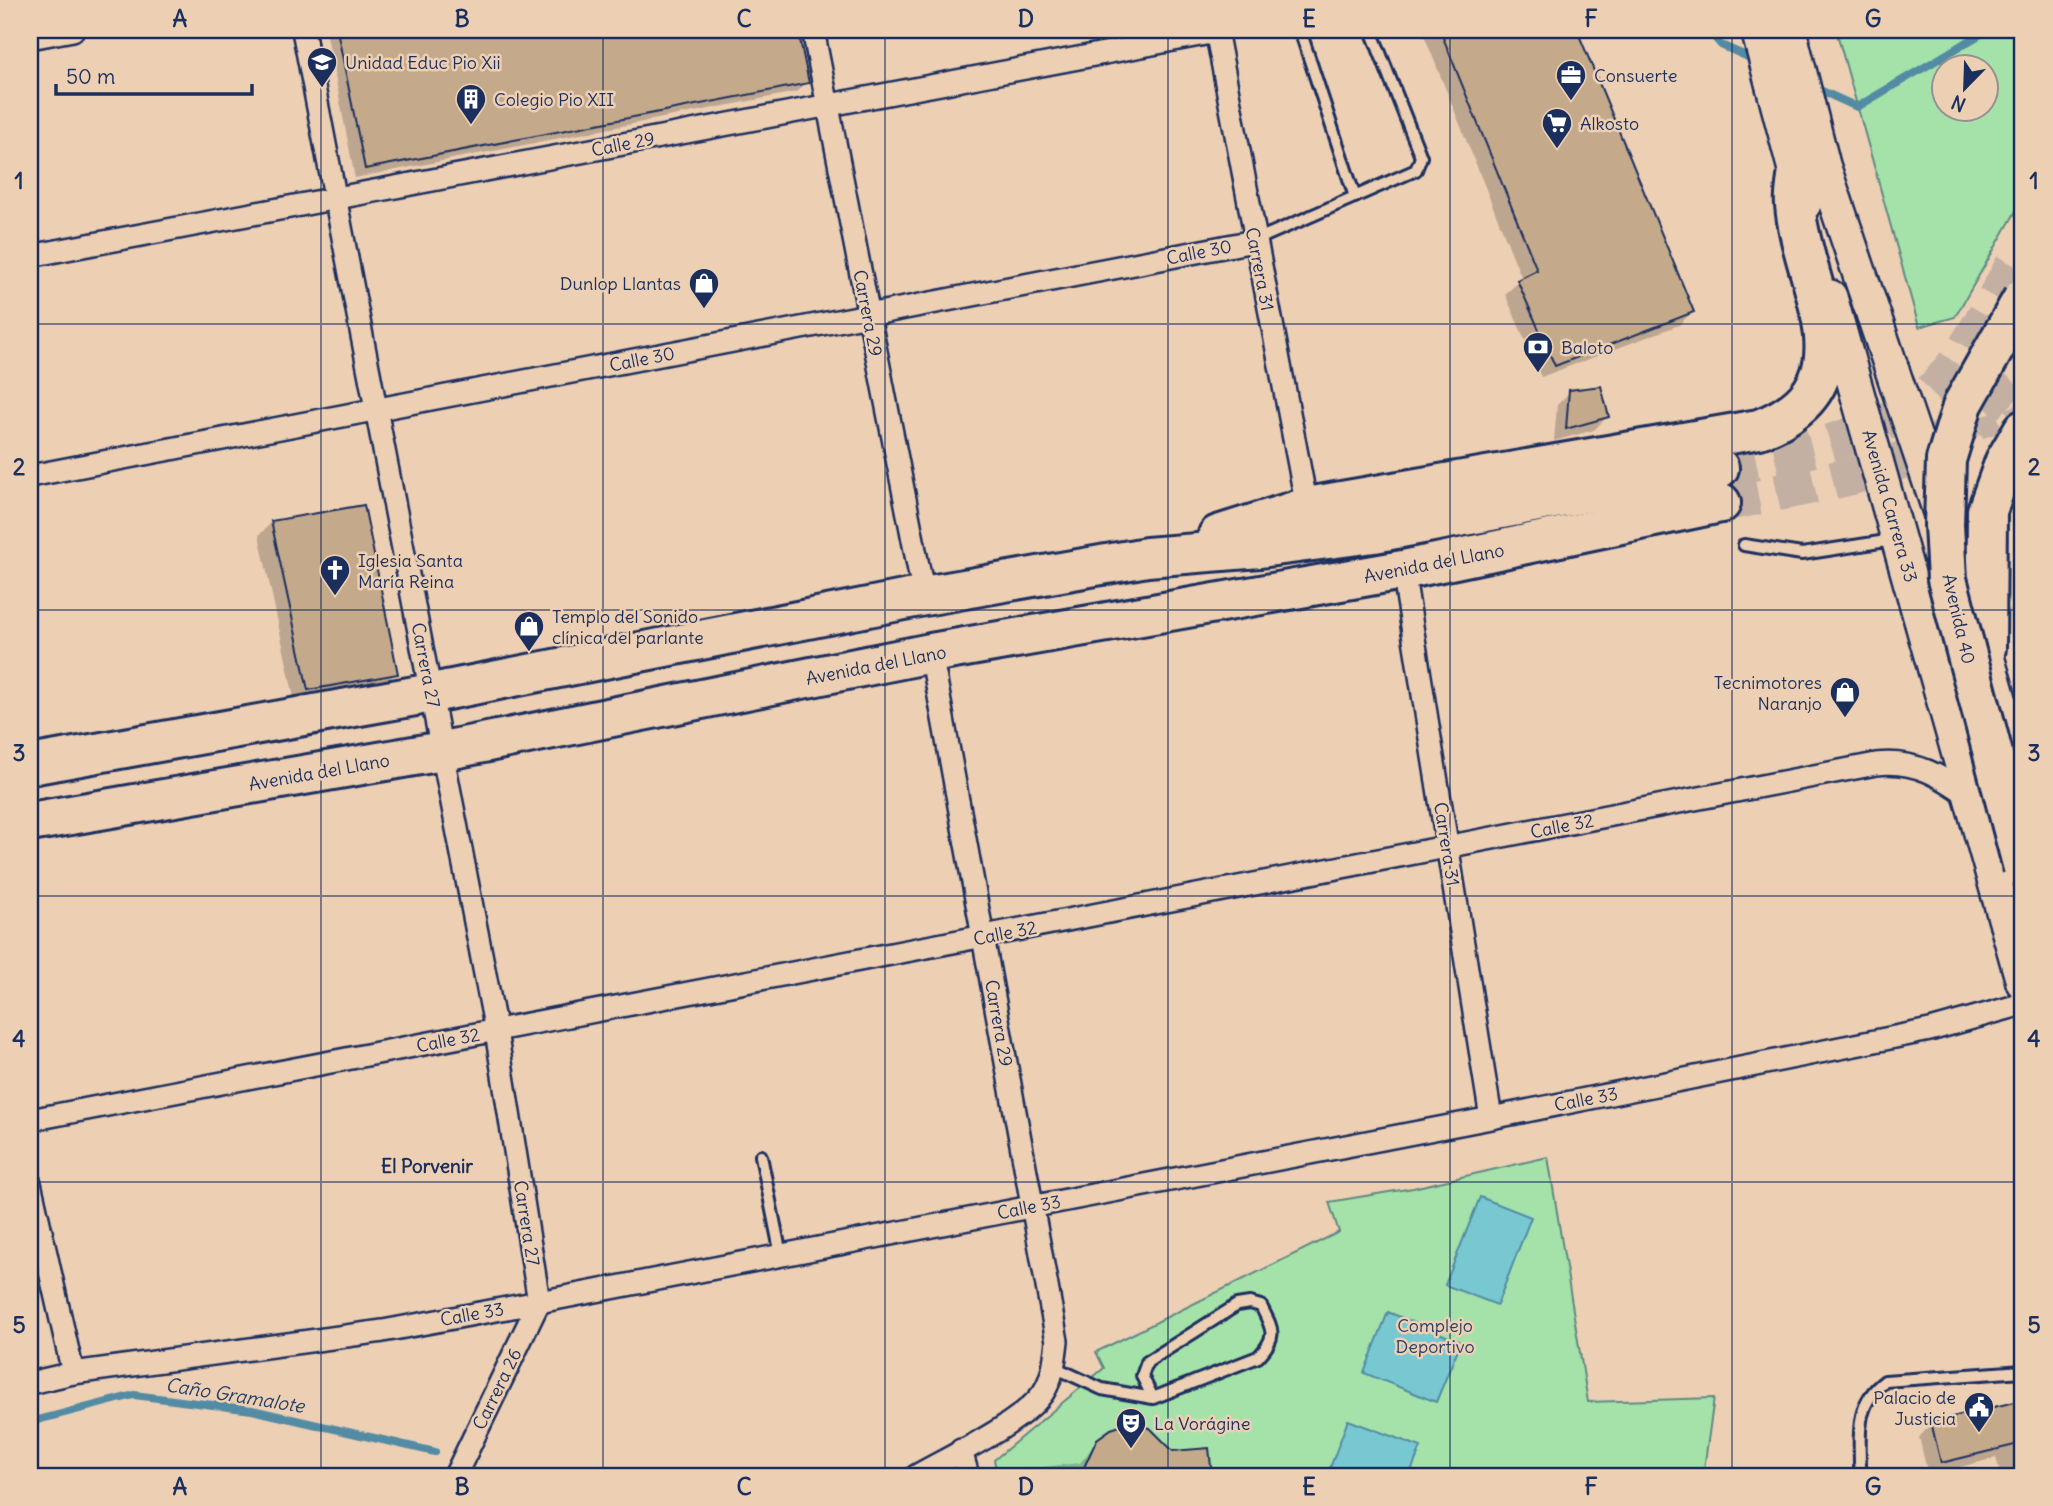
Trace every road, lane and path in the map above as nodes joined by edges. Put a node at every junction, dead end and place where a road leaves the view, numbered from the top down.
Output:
1 (73, 30) edge
2 (303, 30) edge
3 (813, 30) edge
4 (1218, 30) edge
5 (1300, 30) edge
6 (1371, 30) edge
7 (1770, 36) edge
8 (30, 38) edge
9 (1792, 104) junction
10 (828, 105) junction
11 (1797, 178) junction
12 (1355, 197) junction
13 (336, 198) junction
14 (1254, 241) junction
15 (30, 256) edge
16 (2023, 298) edge
17 (869, 315) junction
18 (377, 409) junction
19 (2023, 430) edge
20 (2023, 458) edge
21 (30, 476) edge
22 (1995, 485) junction
23 (1307, 507) junction
24 (1944, 525) junction
25 (1899, 540) junction
26 (1744, 545) dead end
27 (1147, 557) junction
28 (1403, 570) junction
29 (924, 596) junction
30 (1986, 648) junction
31 (932, 653) junction
32 (432, 693) junction
33 (2016, 735) edge
34 (443, 751) junction
35 (30, 765) edge
36 (2023, 782) edge
37 (1973, 798) junction
38 (30, 822) edge
39 (1448, 848) junction
40 (2023, 868) edge
41 (984, 937) junction
42 (2023, 982) edge
43 (2023, 1004) edge
44 (496, 1031) junction
45 (1491, 1118) junction
46 (30, 1120) edge
47 (761, 1156) dead end
48 (30, 1183) edge
49 (1033, 1207) junction
50 (781, 1255) junction
51 (539, 1302) junction
52 (1054, 1367) junction
53 (2023, 1371) edge
54 (73, 1373) junction
55 (30, 1383) edge
56 (1153, 1398) junction
57 (961, 1450) junction
58 (461, 1474) edge
59 (916, 1476) edge
60 (968, 1476) edge
61 (1860, 1476) edge

1 - 8 street
2 - 13 street, Carrera 27
3 - 10 street, Carrera 29
4 - 10 street, Calle 29
4 - 14 street, Carrera 31
5 - 12 lane
6 - 12 lane
7 - 9 main road, Avenida Carrera 33
7 - 9 main road, Avenida Carrera 33
9 - 11 main road, Avenida Carrera 33
9 - 24 main road, Avenida Carrera 33
10 - 13 street, Calle 29
10 - 17 street, Carrera 29
11 - 23 highway
11 - 25 main road, Avenida Carrera 33
12 - 14 lane
13 - 15 street, Calle 29
13 - 18 street, Carrera 27
14 - 17 street, Calle 30
14 - 23 street, Carrera 31
16 - 24 highway, Avenida 40, bridge
17 - 18 street, Calle 30
17 - 29 street, Carrera 29
18 - 21 street, Calle 30
18 - 32 street, Carrera 27
19 - 22 highway
20 - 22 street
22 - 30 highway
23 - 27 highway
24 - 30 main road, Avenida Carrera 33
24 - 40 highway, Avenida 40, bridge
25 - 26 lane
25 - 37 main road, Avenida Carrera 33
27 - 28 highway, Avenida del Llano
27 - 29 highway, Avenida del Llano
28 - 31 highway, Avenida del Llano
28 - 39 street, Carrera 31
29 - 32 highway, Avenida del Llano
30 - 33 main road, Avenida Carrera 33
31 - 34 highway, Avenida del Llano
31 - 41 street, Carrera 29
32 - 34 street, Carrera 27
32 - 35 highway, Avenida del Llano
33 - 36 main road, Avenida Carrera 33
34 - 38 highway, Avenida del Llano
34 - 44 street, Carrera 27
37 - 39 street, Calle 32
37 - 42 main road, Avenida Carrera 33
39 - 41 street, Calle 32
39 - 45 street, Carrera 31
41 - 44 street, Calle 32
41 - 49 street, Carrera 29
43 - 45 street, Calle 33
44 - 46 street, Calle 32
44 - 51 street, Carrera 27
45 - 49 street, Calle 33
47 - 50 lane
48 - 54 street
49 - 50 street, Calle 33
49 - 52 street, Carrera 29
50 - 51 street, Calle 33
51 - 54 street, Calle 33
51 - 58 street, Carrera 26
52 - 56 lane
52 - 57 street, Carrera 29
53 - 61 lane
54 - 55 street, Calle 33
56 - 56 lane
57 - 59 street
57 - 60 street

